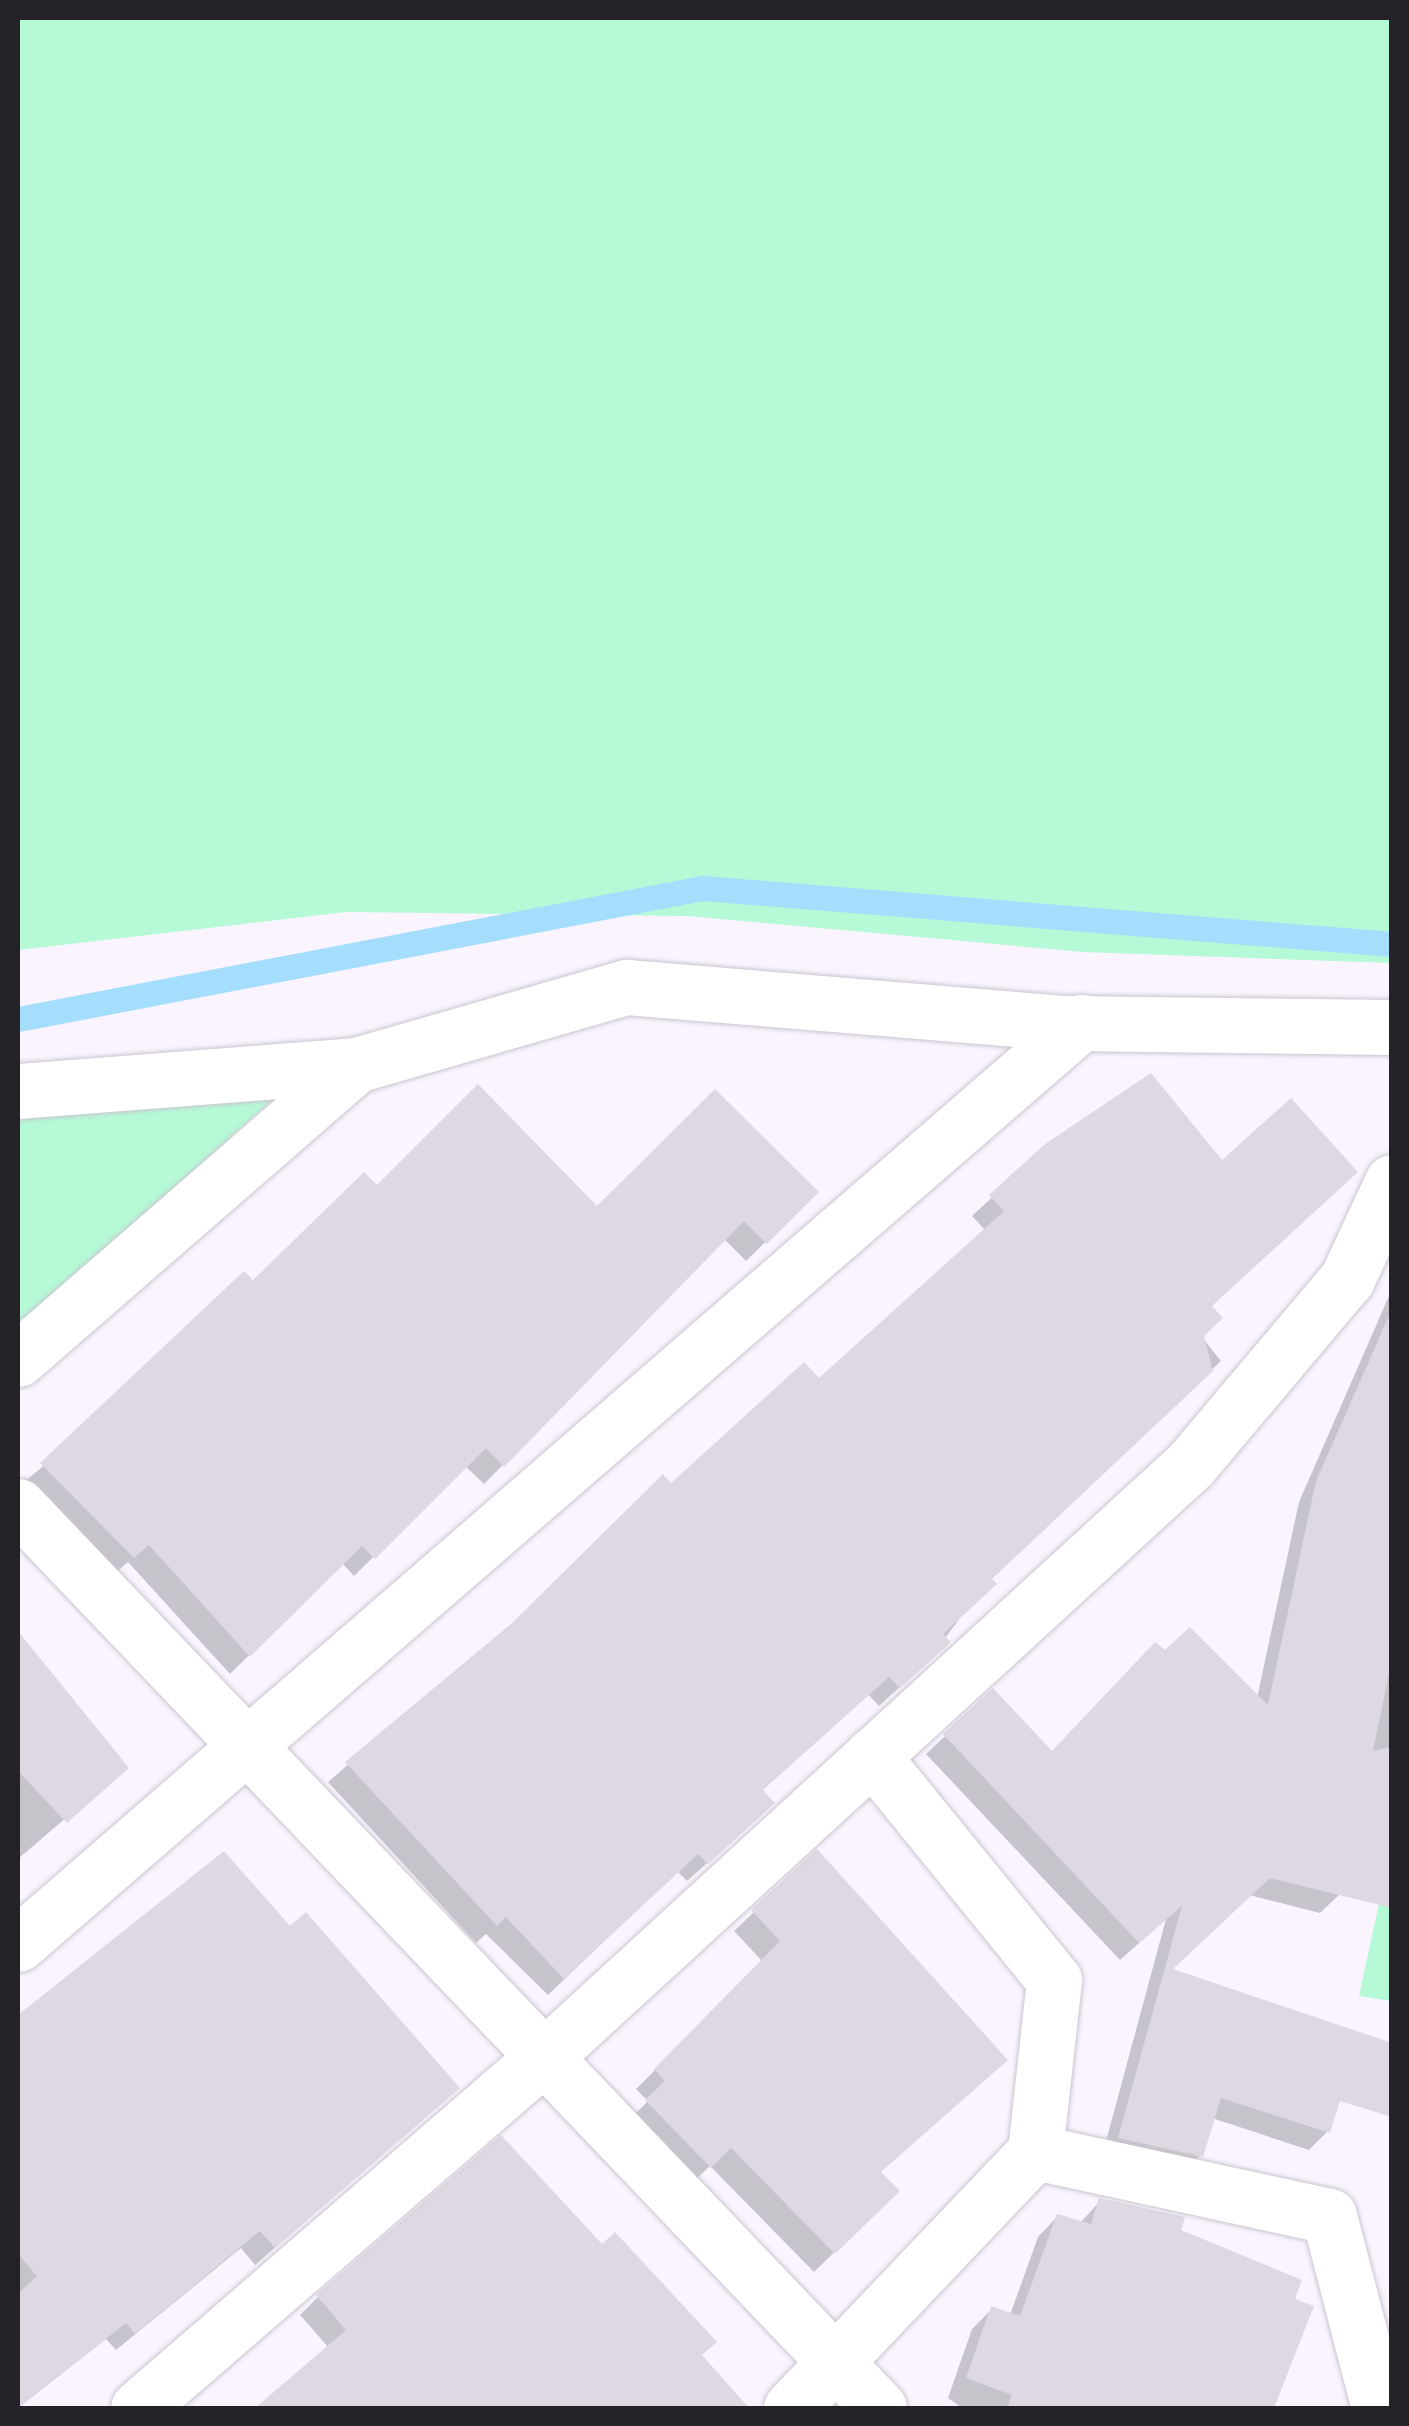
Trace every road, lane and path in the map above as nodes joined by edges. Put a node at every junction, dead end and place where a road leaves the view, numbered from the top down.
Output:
1 (1082, 1022) junction
2 (1392, 1027) edge
3 (356, 1066) junction
4 (18, 1091) edge
5 (1392, 1182) edge
6 (18, 1359) edge
7 (18, 1506) edge
8 (247, 1746) junction
9 (872, 1756) junction
10 (18, 1944) edge
11 (545, 2056) junction
12 (1035, 2152) junction
13 (844, 2363) junction
14 (138, 2408) edge
15 (790, 2408) edge
16 (879, 2408) edge
17 (1379, 2408) edge

1 - 2 street
1 - 3 street
1 - 8 street
3 - 4 street
3 - 6 street
5 - 9 street
7 - 8 street
8 - 10 street
8 - 11 street
9 - 11 street
9 - 12 street
11 - 13 street
11 - 14 street
12 - 13 street
12 - 17 street
13 - 15 street
13 - 16 street

